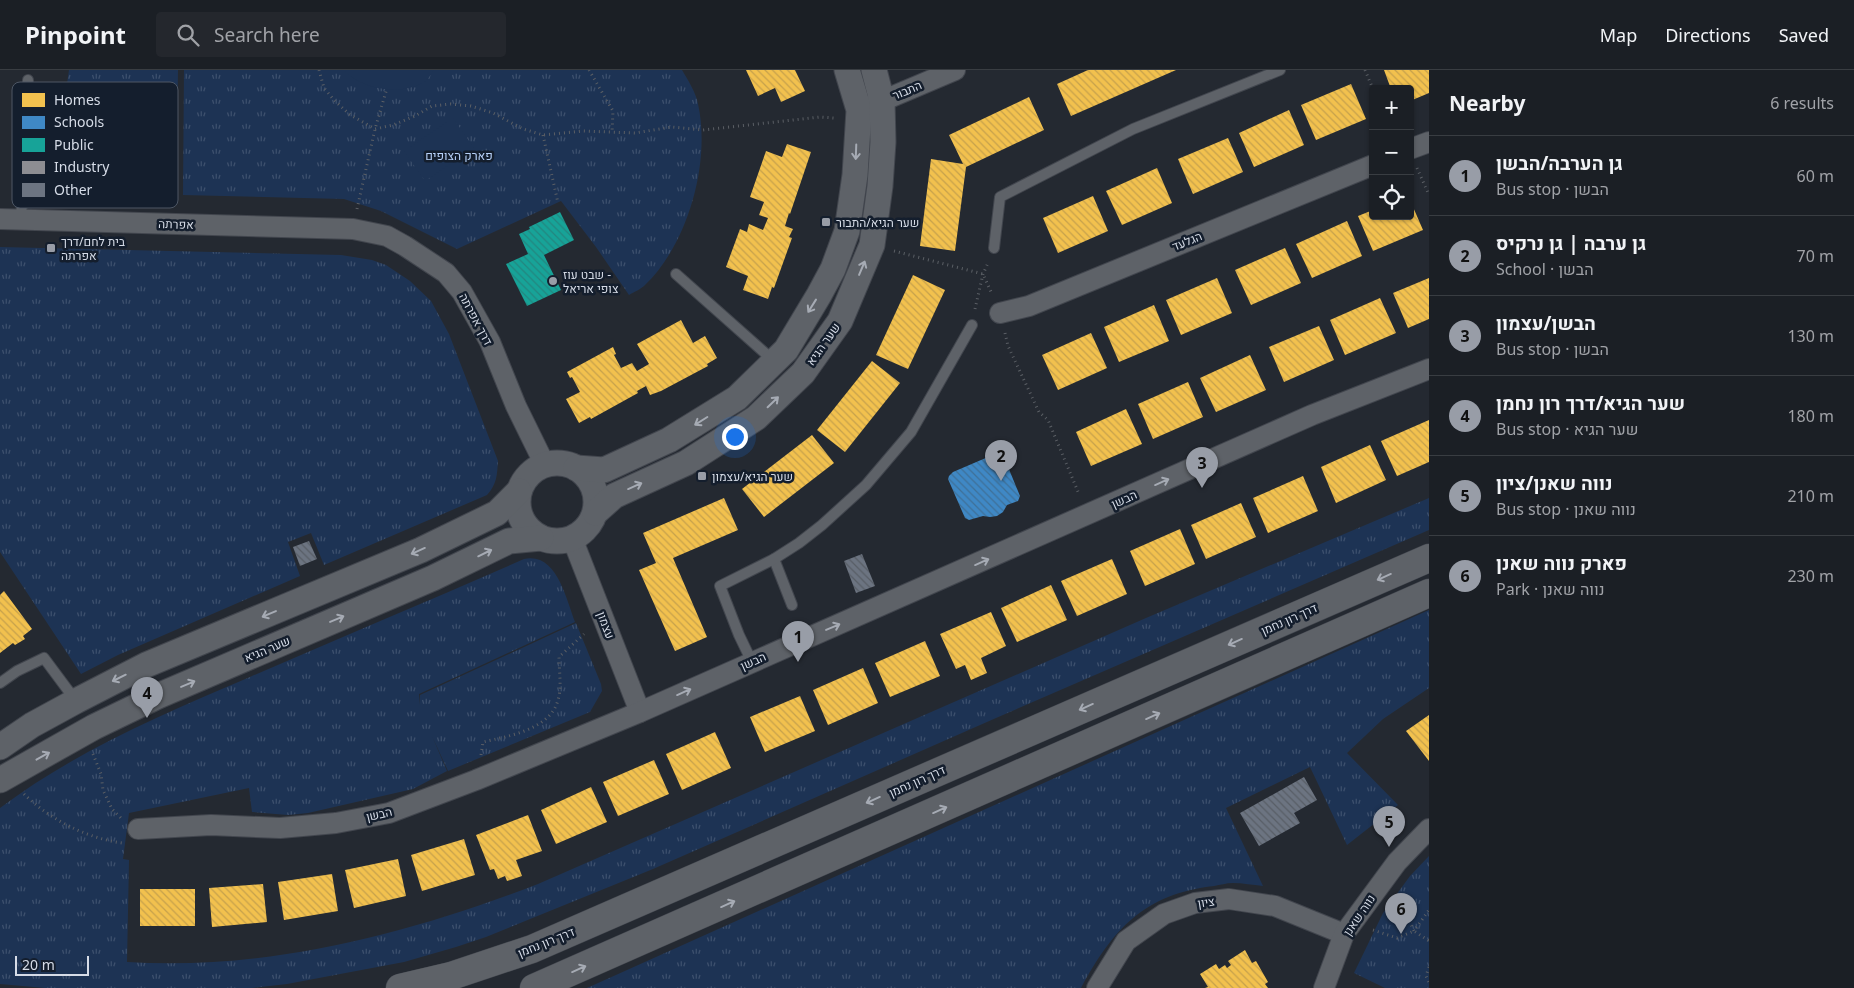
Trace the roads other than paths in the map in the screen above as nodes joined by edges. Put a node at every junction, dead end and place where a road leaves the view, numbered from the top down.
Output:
1 (847, 70) edge
2 (874, 70) edge
3 (954, 70) edge
4 (1280, 70) edge
5 (882, 101) junction
6 (858, 115) junction
7 (1429, 142) edge
8 (1414, 154) edge
9 (1369, 167) edge
10 (22, 208) edge
11 (0, 219) edge
12 (21, 220) junction
13 (355, 220) joint
14 (994, 248) road end
15 (676, 274) dead end
16 (1000, 313) road end
17 (972, 325) road end
18 (774, 361) junction
19 (1429, 369) edge
20 (545, 465) junction
21 (576, 468) junction
22 (519, 491) junction
23 (595, 513) junction
24 (541, 538) junction
25 (572, 538) junction
26 (1429, 558) edge
27 (774, 559) junction
28 (1429, 593) edge
29 (792, 605) dead end
30 (752, 662) junction
31 (0, 683) edge
32 (76, 701) junction
33 (640, 712) junction
34 (0, 747) edge
35 (0, 780) edge
36 (1429, 829) edge
37 (134, 837) road end
38 (1344, 934) junction
39 (400, 988) edge
40 (534, 988) edge
41 (1097, 988) edge
42 (1324, 988) edge

1 - 6 street
2 - 5 street, שער הגיא
3 - 5 street, התבור
4 - 14 lane
5 - 6 street, התבור
23 -> 5 street, שער הגיא
6 -> 18 street
7 - 8 street
9 - 16 street, הגלעד
10 - 12 lane
11 - 12 street, אפרתה
12 - 13 street, אפרתה
13 - 20 street, דרך אפרתה
15 - 18 lane
17 - 27 lane
18 -> 21 street
30 -> 19 street, הבשן
20 - 21 street
20 - 22 street
21 - 23 street
22 - 24 street
22 -> 32 street
23 - 25 street
24 - 25 street
35 -> 24 street, שער הגיא
25 - 33 street, עצמון
26 -> 39 main road, דרך רון נחמן
27 - 29 lane
27 - 30 lane
40 -> 28 main road
33 -> 30 street, הבשן
31 - 32 lane
32 - 34 street
33 - 37 street, הבשן
36 - 38 street, נווה שאנן
38 - 41 street, ציון
38 - 42 street, נווה שאנן

